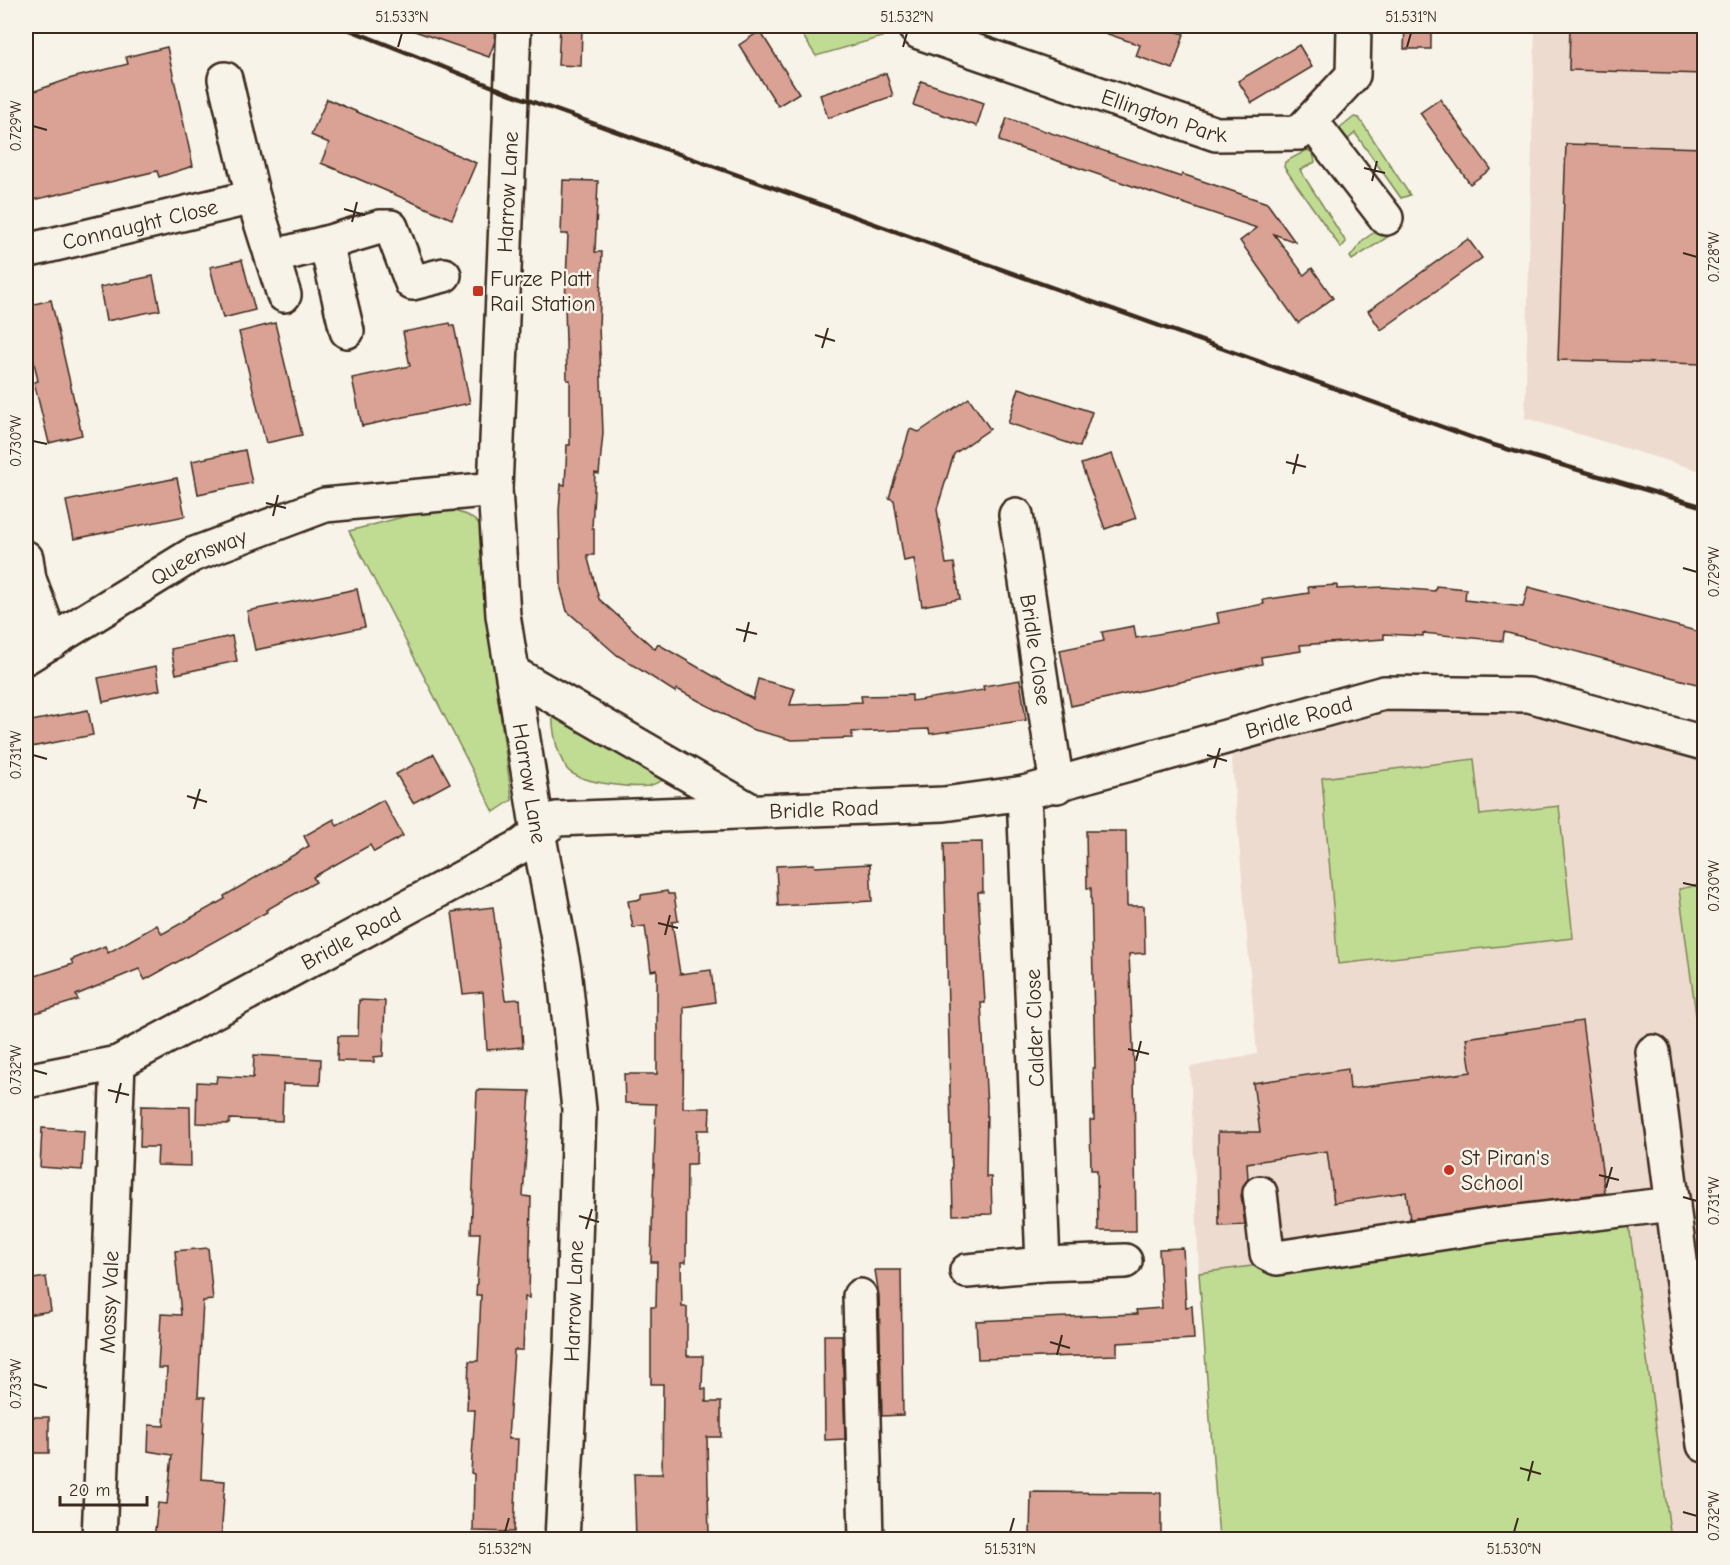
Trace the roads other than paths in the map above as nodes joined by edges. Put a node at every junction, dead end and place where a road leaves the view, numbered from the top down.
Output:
1 (514, 26) edge
2 (914, 26) edge
3 (1354, 26) edge
4 (225, 79) dead end
5 (1311, 121) junction
6 (253, 196) junction
7 (1386, 218) dead end
8 (326, 243) junction
9 (26, 251) edge
10 (272, 257) junction
11 (444, 275) dead end
12 (284, 295) dead end
13 (347, 332) dead end
14 (495, 489) junction
15 (1016, 515) dead end
16 (26, 558) edge
17 (39, 649) edge
18 (513, 673) junction
19 (1704, 743) edge
20 (1057, 786) junction
21 (1024, 793) junction
22 (750, 810) junction
23 (538, 832) junction
24 (1653, 1052) dead end
25 (118, 1063) junction
26 (26, 1081) edge
27 (1260, 1193) dead end
28 (1673, 1204) junction
29 (1125, 1261) dead end
30 (1043, 1264) junction
31 (967, 1271) dead end
32 (860, 1296) dead end
33 (1704, 1445) edge
34 (866, 1534) edge
35 (99, 1539) edge
36 (562, 1539) edge

1 - 14 street, Harrow Lane
2 - 5 street, Ellington Park
3 - 5 street, Ellington Park
4 - 6 street
5 - 7 street
6 - 9 street, Connaught Close
6 - 10 street
8 - 10 street
8 - 11 street
8 - 13 street
10 - 12 street
14 - 17 street, Queensway
14 - 18 street, Harrow Lane
15 - 20 street, Bridle Close
16 - 17 street
18 - 22 street, Bridle Road
18 - 23 street, Harrow Lane
19 - 20 street, Bridle Road
20 - 21 street, Bridle Road
21 - 22 street, Bridle Road
21 - 30 street, Calder Close
22 - 23 street, Bridle Road
23 - 25 street, Bridle Road
23 - 36 street, Harrow Lane
24 - 28 street
25 - 26 street, Bridle Road
25 - 35 street, Mossy Vale
27 - 28 street
28 - 33 street
29 - 30 street
30 - 31 street
32 - 34 street

